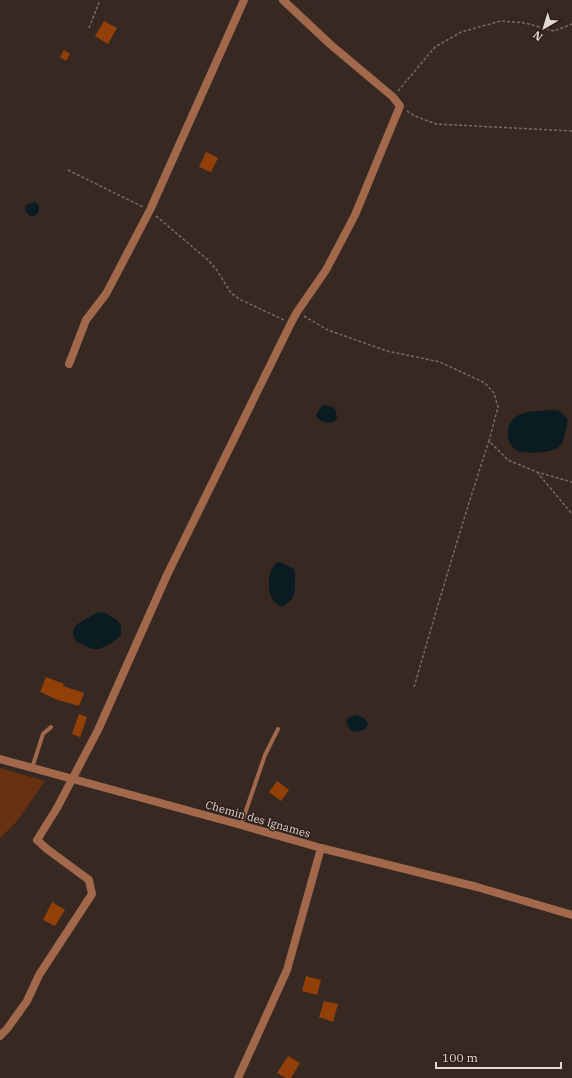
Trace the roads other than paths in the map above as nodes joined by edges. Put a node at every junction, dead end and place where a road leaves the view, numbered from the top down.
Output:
1 (244, 0) edge
2 (283, 0) edge
3 (68, 364) dead end
4 (51, 727) dead end
5 (278, 729) dead end
6 (0, 760) edge
7 (32, 768) junction
8 (73, 779) junction
9 (241, 825) junction
10 (321, 848) junction
11 (572, 915) edge
12 (0, 1036) edge
13 (238, 1078) edge

1 - 3 street
2 - 8 street
4 - 7 lane
5 - 9 lane
6 - 7 street, Chemin des Ignames
7 - 8 street, Chemin des Ignames
8 - 9 street, Chemin des Ignames
8 - 12 street
9 - 10 street, Chemin des Ignames
10 - 11 street
10 - 13 street, Chemin des Ignames

